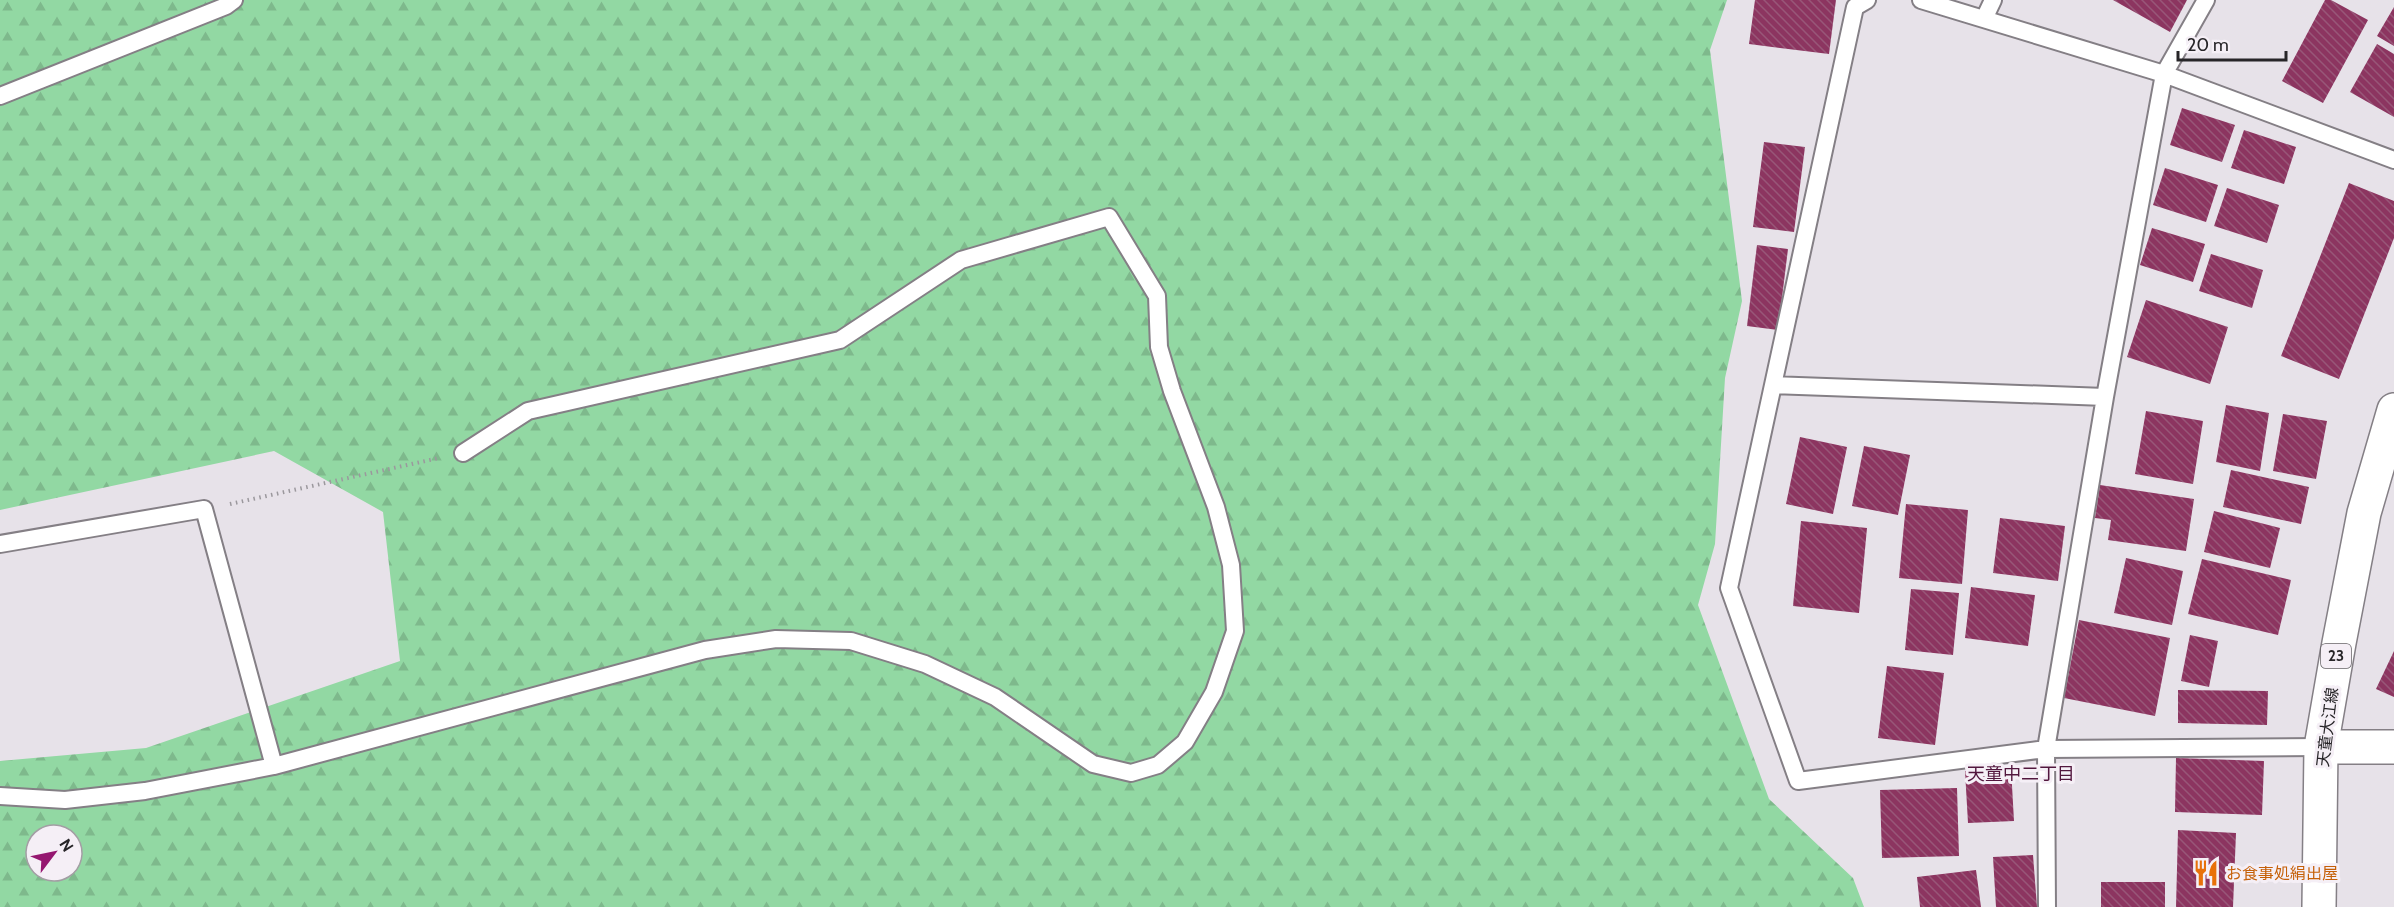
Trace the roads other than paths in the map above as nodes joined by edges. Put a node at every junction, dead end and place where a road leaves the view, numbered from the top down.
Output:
1 (234, 0) edge
2 (1867, 0) edge
3 (1921, 0) edge
4 (1993, 0) edge
5 (2206, 0) edge
6 (1984, 19) junction
7 (2164, 74) junction
8 (0, 96) edge
9 (2394, 160) edge
10 (1774, 385) junction
11 (2105, 397) junction
12 (2394, 410) edge
13 (463, 453) road end
14 (0, 544) edge
15 (2321, 747) junction
16 (2394, 747) edge
17 (2046, 748) junction
18 (274, 766) junction
19 (0, 796) edge
20 (2047, 907) edge
21 (2319, 907) edge

1 - 8 lane
2 - 10 lane
3 - 6 lane
4 - 6 lane
5 - 7 lane
6 - 7 lane
7 - 9 lane
7 - 11 lane
10 - 11 lane
10 - 17 lane
11 - 17 lane
12 - 15 main road, 天童大江線 / 23
13 - 18 lane
14 - 18 lane
15 - 16 main road
15 - 17 lane
15 - 21 main road, 天童大江線 / 23
17 - 20 lane
18 - 19 lane

